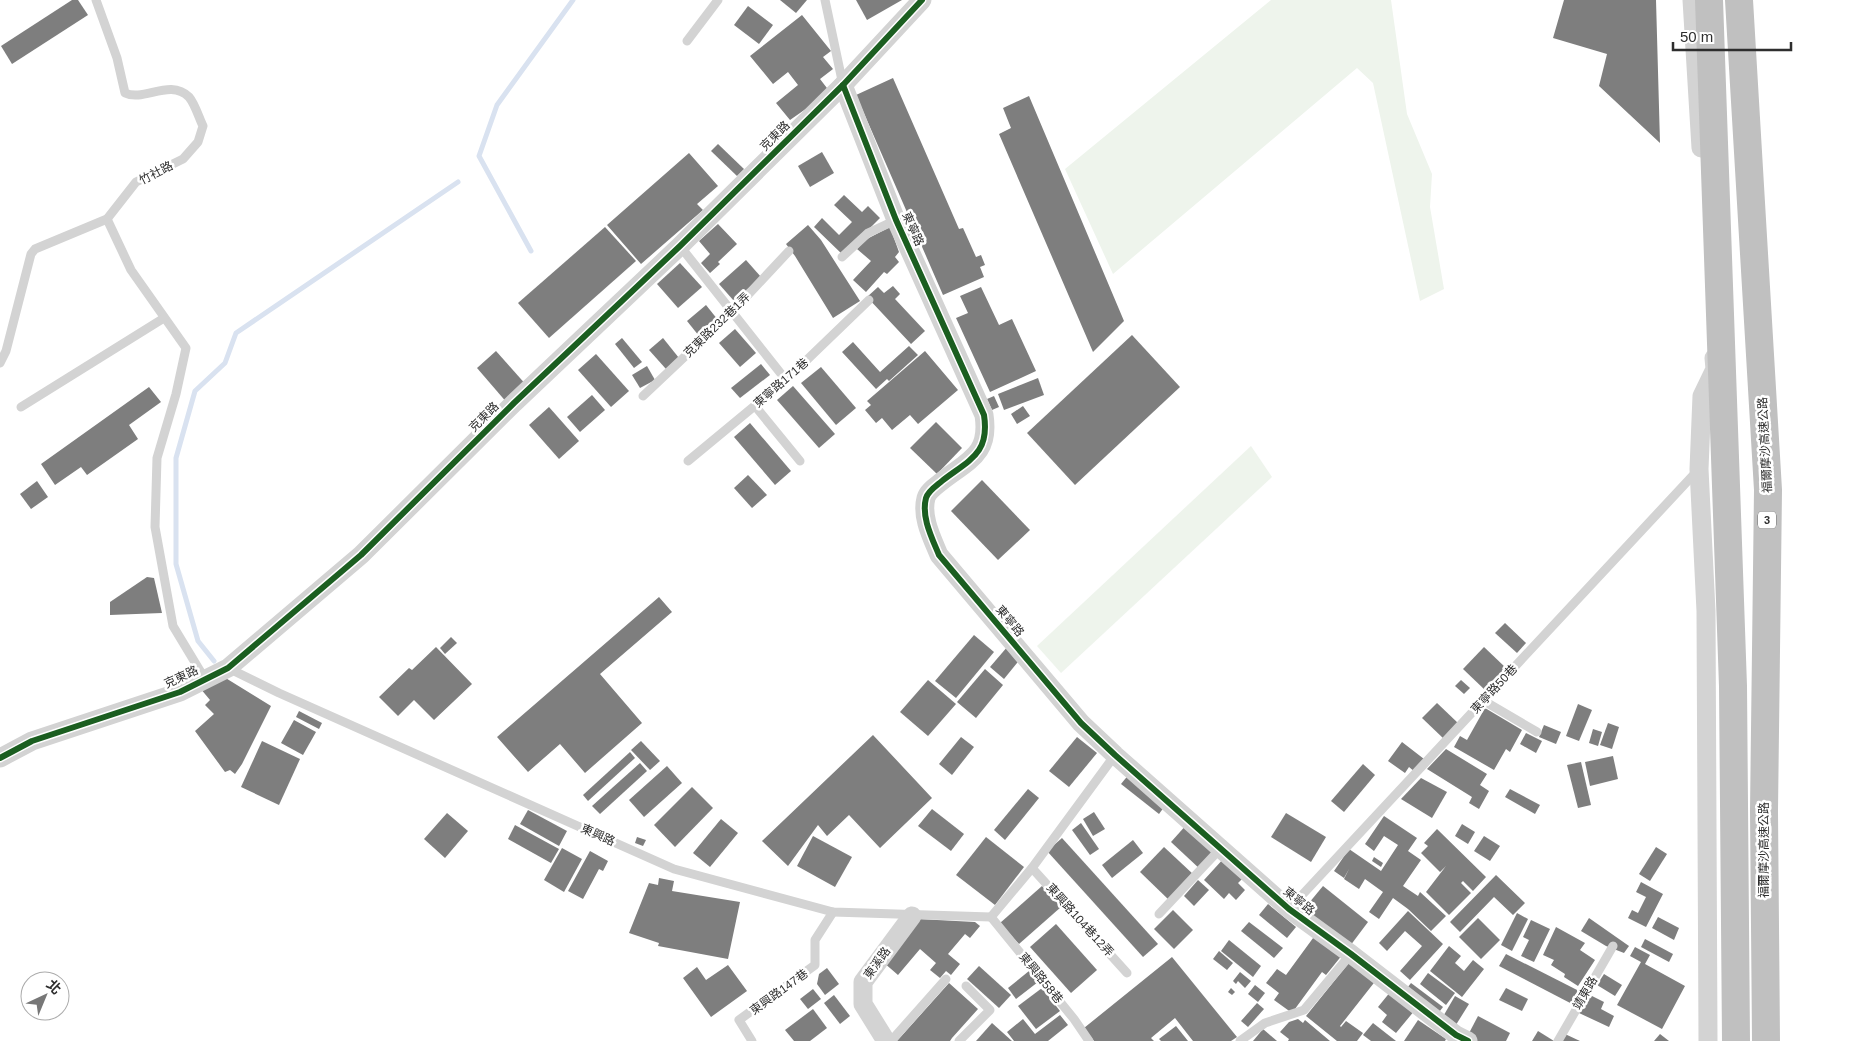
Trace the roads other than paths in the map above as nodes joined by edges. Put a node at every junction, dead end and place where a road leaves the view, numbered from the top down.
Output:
1 (96, 0) edge
2 (718, 0) edge
3 (825, 0) edge
4 (922, 0) edge
5 (1692, 0) edge
6 (1709, 0) edge
7 (1739, 0) edge
8 (687, 41) dead end
9 (843, 84) junction
10 (107, 219) junction
11 (896, 220) junction
12 (680, 246) junction
13 (789, 251) dead end
14 (842, 257) dead end
15 (869, 300) dead end
16 (732, 312) junction
17 (164, 318) junction
18 (0, 363) edge
19 (786, 380) junction
20 (643, 396) dead end
21 (755, 406) junction
22 (21, 407) dead end
23 (688, 460) dead end
24 (800, 461) dead end
25 (1699, 469) junction
26 (228, 668) junction
27 (205, 679) junction
28 (1484, 700) junction
29 (1537, 732) dead end
30 (1115, 755) junction
31 (0, 758) edge
32 (1221, 848) junction
33 (1032, 868) junction
34 (1289, 909) junction
35 (833, 912) junction
36 (1160, 914) dead end
37 (912, 916) junction
38 (991, 917) junction
39 (1613, 946) dead end
40 (1351, 954) junction
41 (1127, 973) dead end
42 (946, 979) dead end
43 (966, 986) dead end
44 (1459, 1039) edge
45 (752, 1041) edge
46 (886, 1041) edge
47 (891, 1041) edge
48 (959, 1041) edge
49 (1089, 1041) edge
50 (1240, 1041) edge
51 (1558, 1041) edge
52 (1708, 1041) edge
53 (1736, 1041) edge
54 (1766, 1041) edge

1 - 10 lane, 竹社路
2 - 8 lane
3 - 9 lane
4 - 9 street, 克東路
5 - 25 street
6 - 53 highway
7 - 54 highway, 福爾摩沙高速公路 / 3
9 - 11 street, 東寧路
9 - 12 street, 克東路
10 - 17 lane
10 - 18 lane
11 - 14 lane
11 - 30 street, 東寧路
12 - 16 lane
12 - 26 street, 克東路
13 - 16 lane, 克東路232巷1弄
15 - 19 lane, 東寧路171巷
16 - 19 lane
16 - 20 lane, 克東路232巷1弄
17 - 22 lane
17 - 27 lane
19 - 21 lane, 東寧路171巷
21 - 23 lane, 東寧路171巷
21 - 24 lane
25 - 28 lane, 東寧路50巷
25 - 52 street
26 - 27 street, 克東路
26 - 35 lane, 東興路
27 - 31 street, 克東路
28 - 29 lane
28 - 34 lane, 東寧路50巷
30 - 32 street, 東寧路
30 - 33 lane
32 - 34 street, 東寧路
32 - 36 lane
33 - 38 lane
33 - 41 lane, 東興路104巷12弄
34 - 40 street, 東寧路
35 - 37 lane, 東興路
35 - 45 lane, 東興路147巷
37 - 38 lane, 東興路
37 - 46 street, 東溪路
38 - 49 lane, 東興路58巷
39 - 51 lane, 靖東路
40 - 44 street, 東寧路
40 - 50 lane
42 - 47 lane
43 - 48 lane

